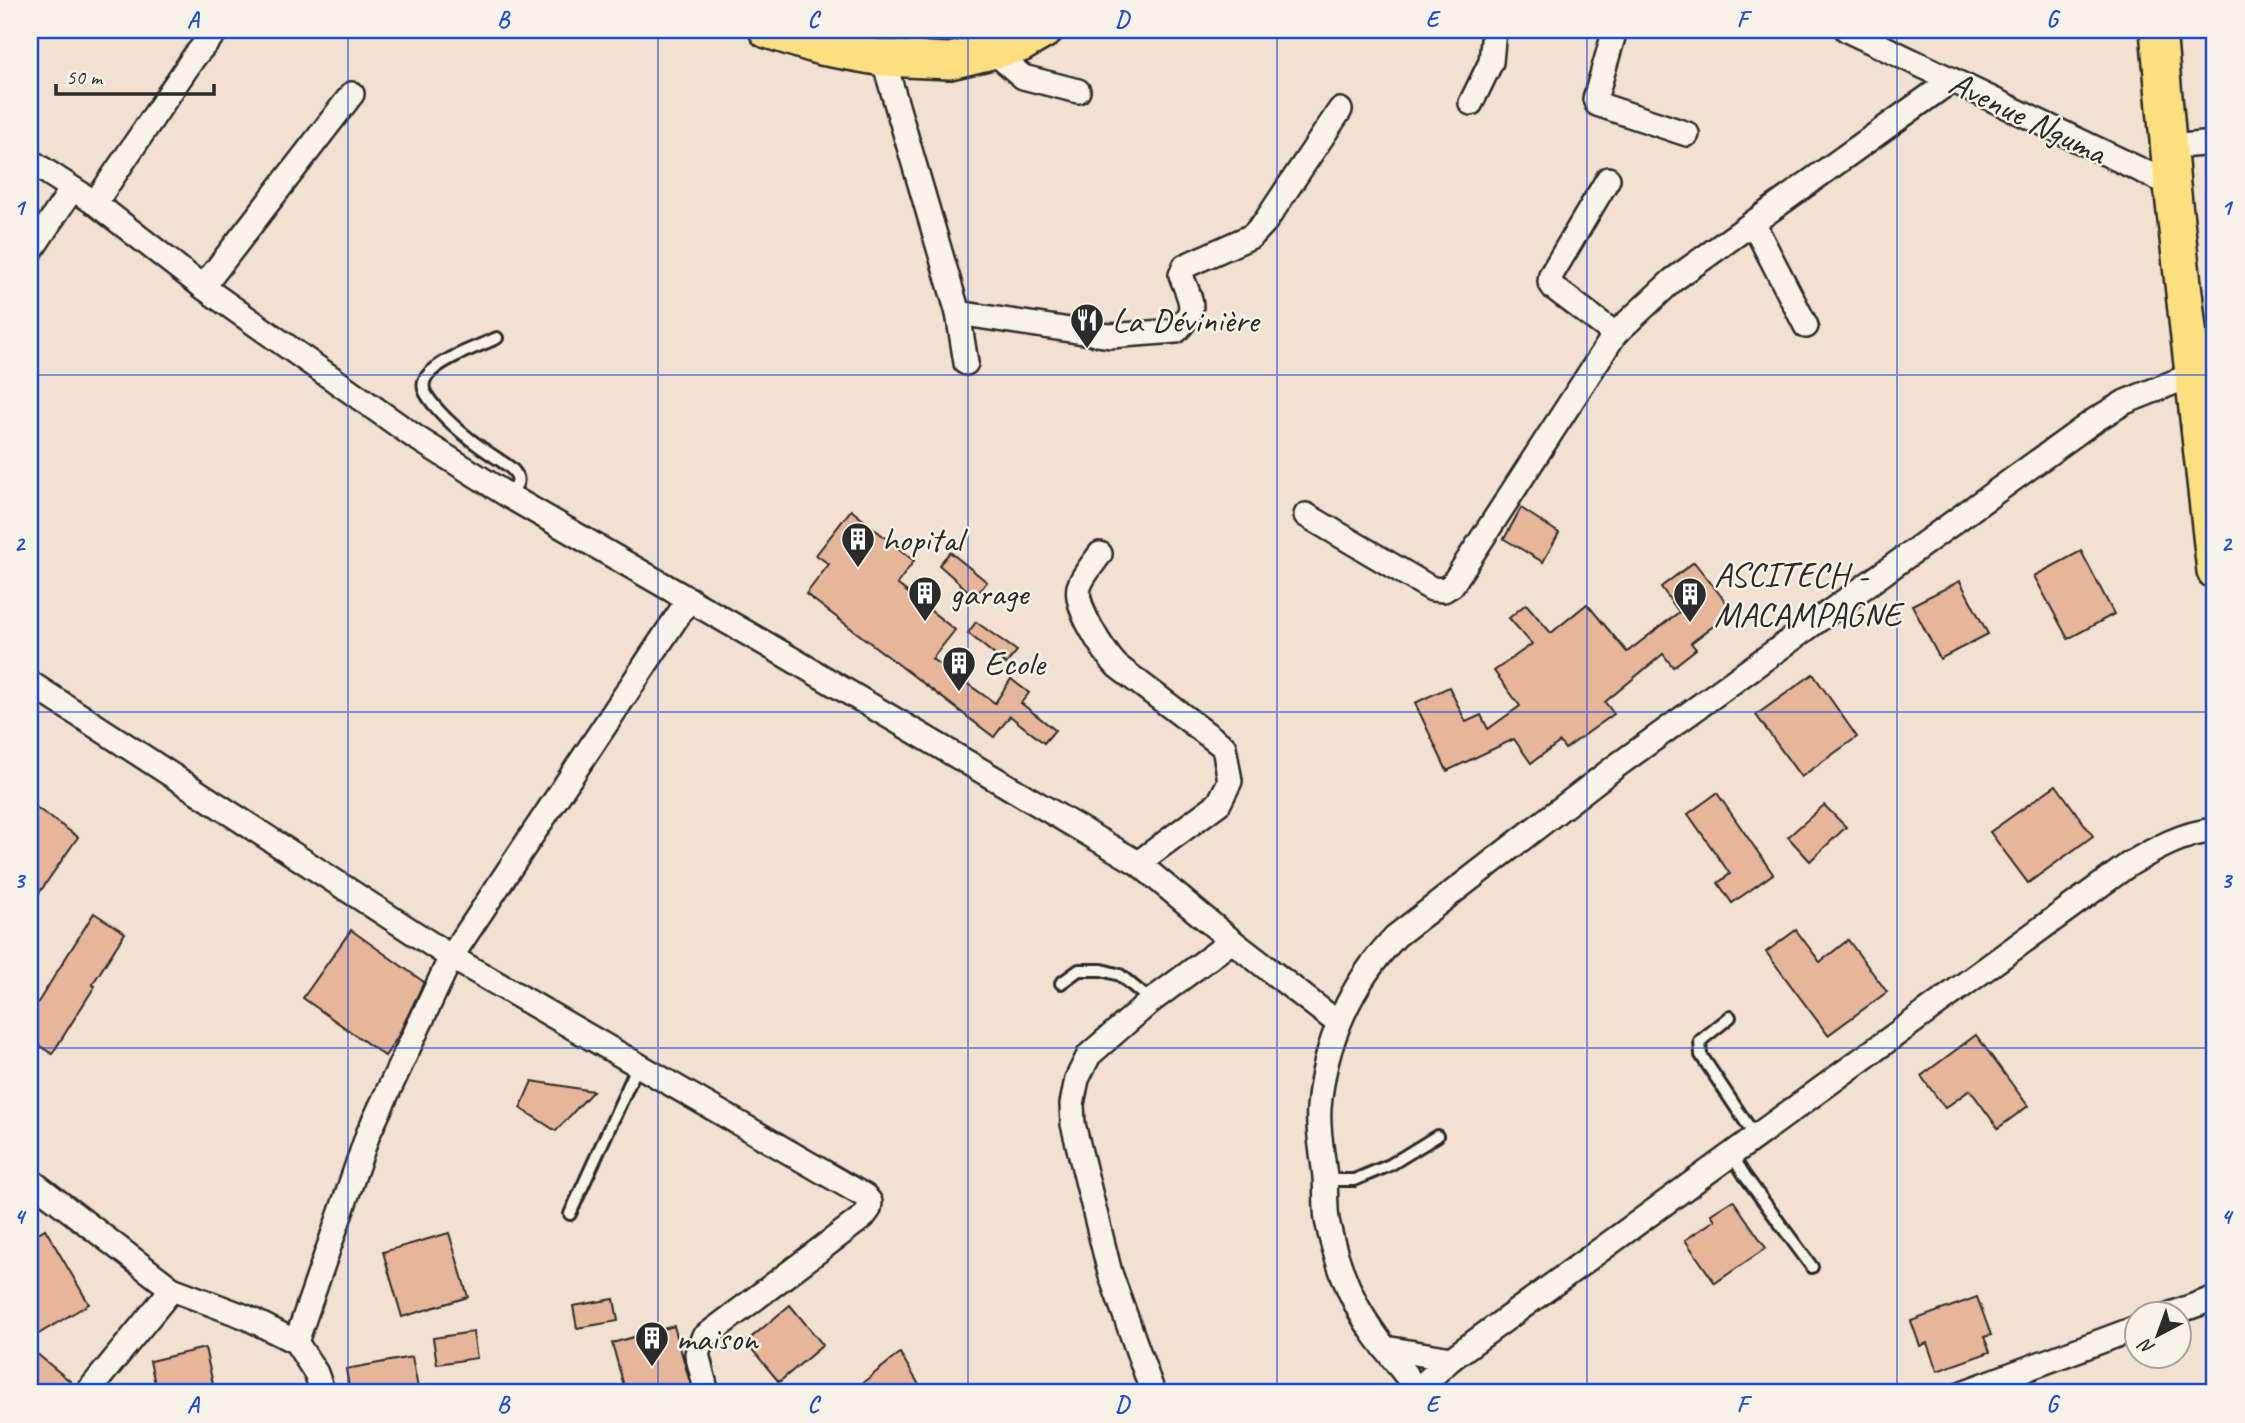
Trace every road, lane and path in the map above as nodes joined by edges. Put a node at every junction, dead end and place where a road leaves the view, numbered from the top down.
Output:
1 (217, 30) edge
2 (767, 30) edge
3 (1045, 30) edge
4 (1494, 30) edge
5 (1615, 30) edge
6 (1847, 30) edge
7 (2158, 30) edge
8 (993, 52) junction
9 (883, 58) junction
10 (1952, 80) junction
11 (1079, 91) dead end
12 (352, 94) dead end
13 (1471, 103) dead end
14 (1340, 110) dead end
15 (1687, 134) dead end
16 (2215, 143) edge
17 (2168, 146) junction
18 (30, 161) edge
19 (1608, 179) dead end
20 (2172, 186) junction
21 (72, 189) junction
22 (95, 203) junction
23 (1752, 223) junction
24 (30, 252) edge
25 (203, 287) junction
26 (958, 313) junction
27 (1806, 327) dead end
28 (1615, 334) junction
29 (497, 338) dead end
30 (966, 362) dead end
31 (2192, 375) junction
32 (509, 496) junction
33 (1306, 515) dead end
34 (2214, 530) edge
35 (1100, 554) dead end
36 (2215, 571) edge
37 (688, 598) junction
38 (30, 682) edge
39 (2215, 830) edge
40 (1138, 863) junction
41 (1232, 941) junction
42 (451, 957) junction
43 (1061, 983) dead end
44 (1151, 1001) junction
45 (1730, 1017) dead end
46 (1338, 1023) junction
47 (638, 1065) junction
48 (1437, 1136) dead end
49 (1755, 1136) junction
50 (1731, 1154) junction
51 (30, 1180) edge
52 (1325, 1180) junction
53 (570, 1214) dead end
54 (1812, 1267) dead end
55 (172, 1289) junction
56 (2215, 1298) edge
57 (2192, 1306) edge
58 (2122, 1334) edge
59 (296, 1342) junction
60 (1385, 1348) junction
61 (1451, 1359) junction
62 (1418, 1392) edge
63 (86, 1393) edge
64 (323, 1393) edge
65 (707, 1393) edge
66 (1153, 1393) edge
67 (1962, 1393) edge

1 - 22 street
2 - 9 main road
3 - 8 main road
4 - 13 street
5 - 15 street
6 - 10 street, Avenue Nguma
7 - 17 main road
8 - 9 main road
8 - 11 street
9 - 26 street
10 - 20 street, Avenue Nguma
10 - 23 street
12 - 25 street
14 - 26 street
16 - 17 street
17 - 20 main road
18 - 21 street
19 - 28 street
20 - 31 main road
21 - 22 street
21 - 24 street
22 - 25 street
23 - 27 street
23 - 28 street
25 - 32 street
26 - 30 street
28 - 33 street
29 - 32 lane
31 - 34 main road
31 - 46 street
32 - 37 street
34 - 36 main road
35 - 40 street
37 - 40 street
37 - 42 street
38 - 42 street
39 - 49 street
40 - 41 street
41 - 44 street
41 - 46 street
42 - 47 street
42 - 59 street
43 - 44 lane
44 - 66 street
45 - 49 lane
46 - 52 street
47 - 53 lane
47 - 65 street
48 - 52 lane
49 - 50 street
50 - 54 lane
50 - 61 street
51 - 55 street
52 - 60 street
55 - 59 street
55 - 63 street
56 - 57 street
58 - 67 street
59 - 64 street
60 - 61 street
60 - 62 street
61 - 62 street

